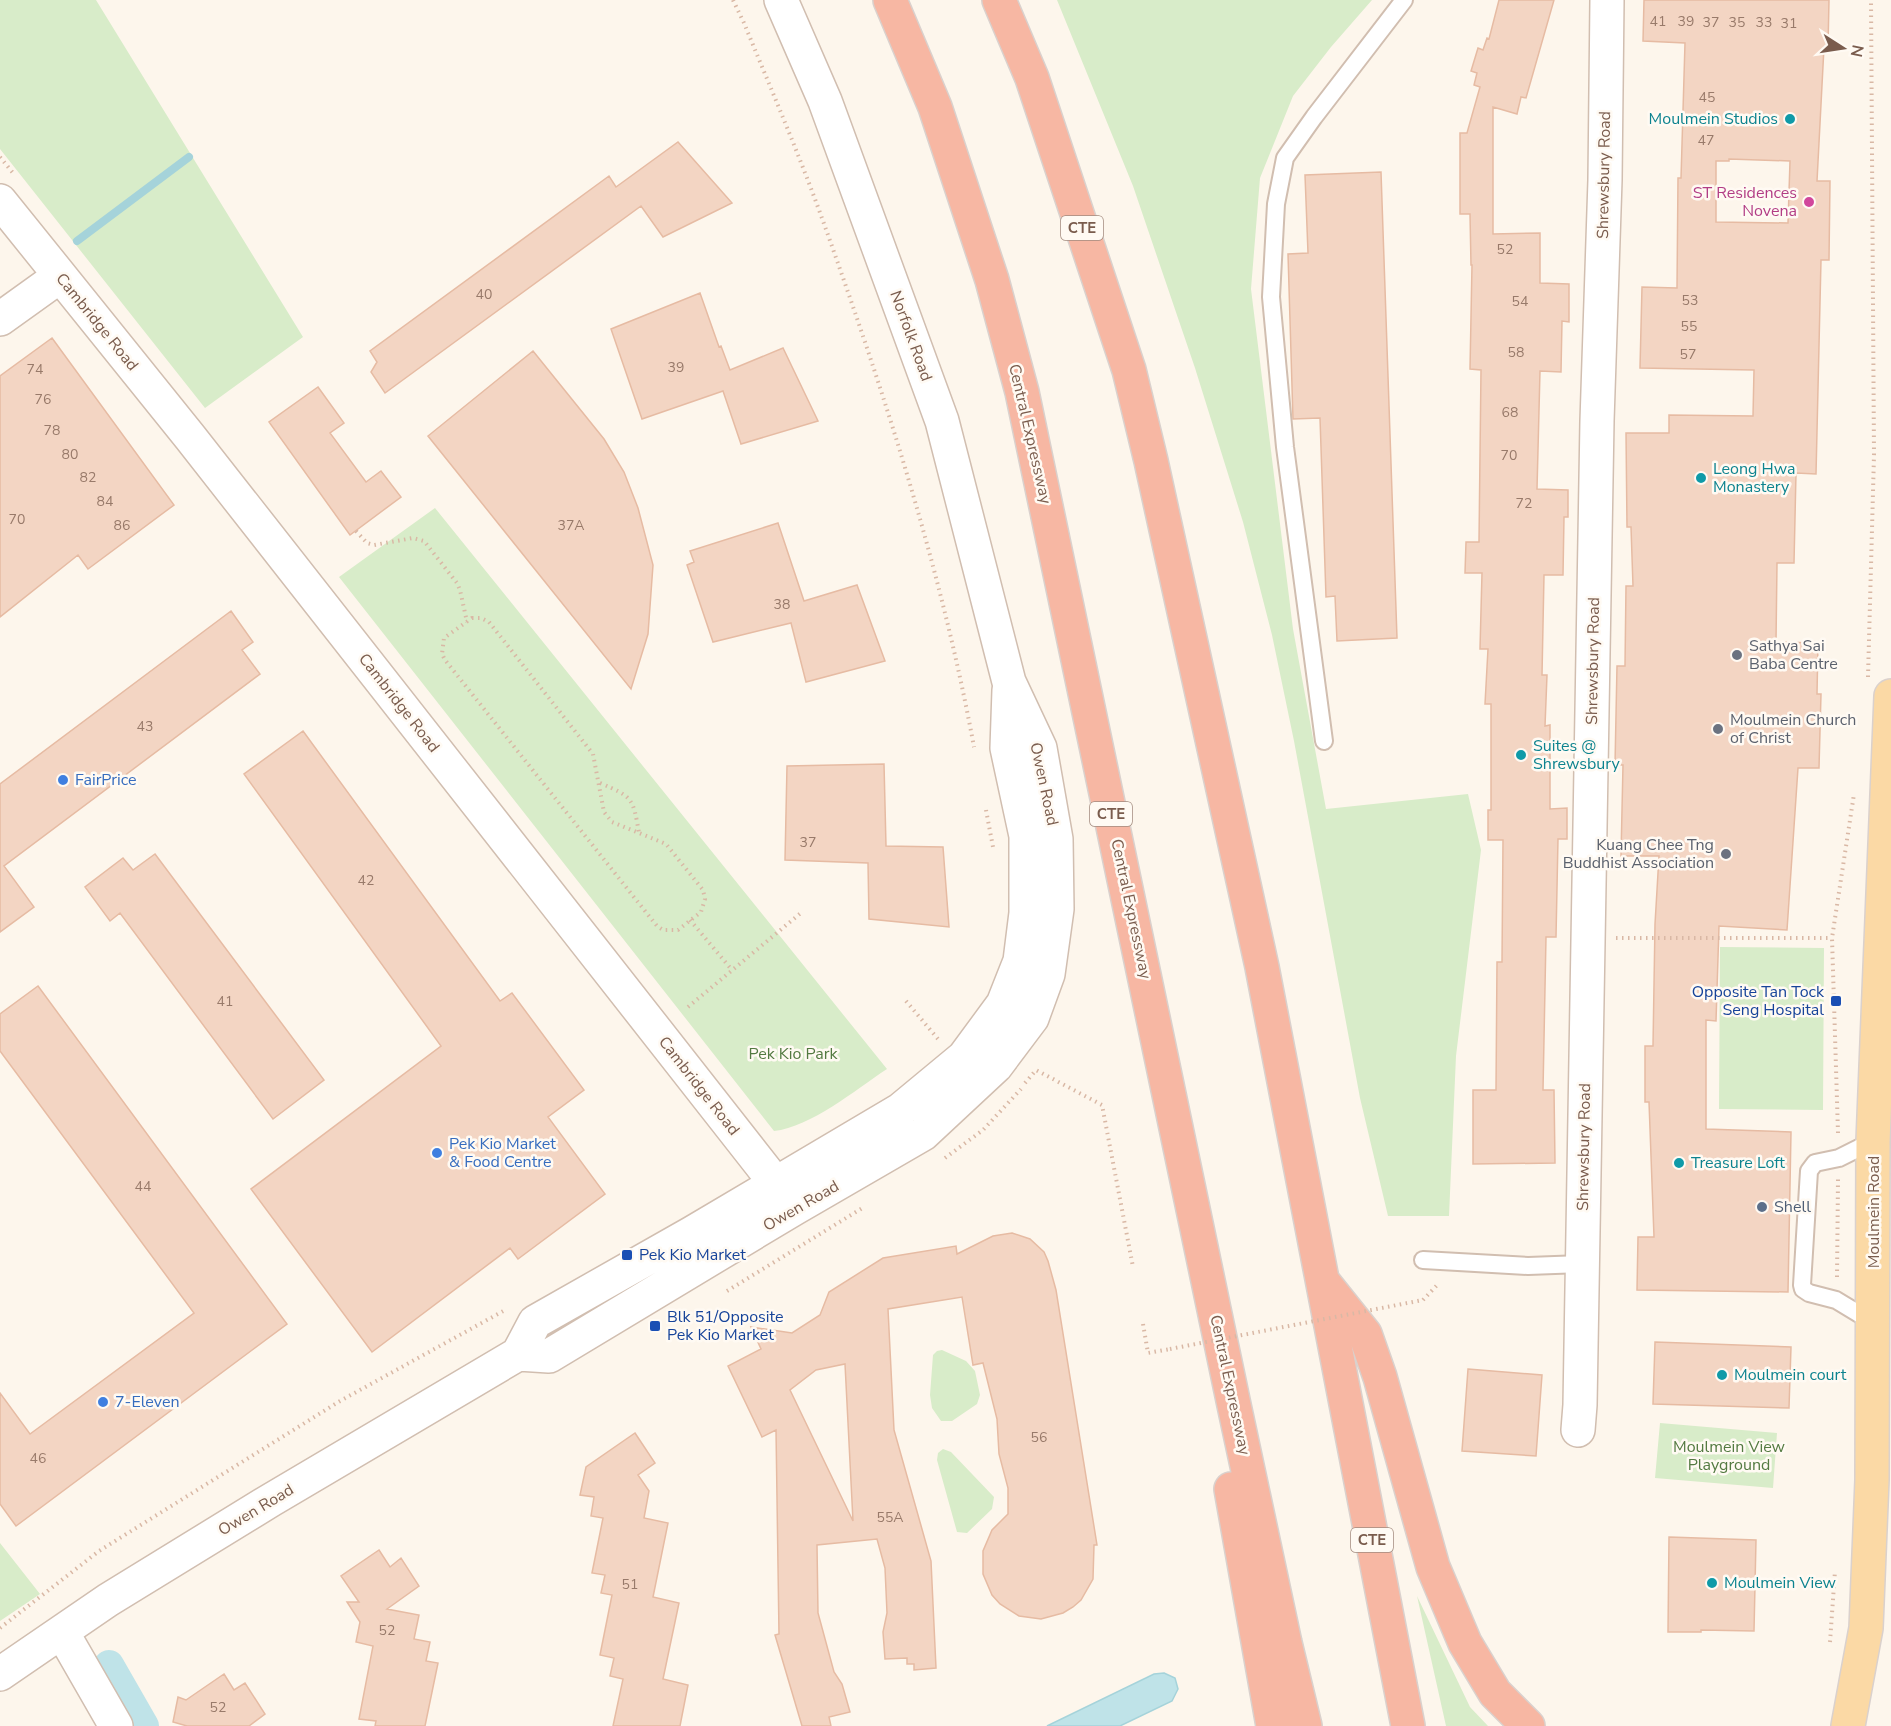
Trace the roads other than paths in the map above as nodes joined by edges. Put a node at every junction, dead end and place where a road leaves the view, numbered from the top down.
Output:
1 (781, 0) edge
2 (890, 0) edge
3 (999, 0) edge
4 (1404, 0) edge
5 (1607, 0) edge
6 (0, 201) edge
7 (60, 276) junction
8 (0, 319) edge
9 (1009, 682) junction
10 (1880, 690) edge
11 (1324, 741) dead end
12 (1873, 1141) junction
13 (775, 1183) junction
14 (795, 1208) junction
15 (1423, 1260) dead end
16 (1582, 1264) junction
17 (1324, 1282) junction
18 (1874, 1323) junction
19 (518, 1354) junction
20 (1234, 1405) junction
21 (1578, 1430) dead end
22 (62, 1632) junction
23 (0, 1674) edge
24 (116, 1726) edge
25 (1273, 1726) edge
26 (1305, 1726) edge
27 (1408, 1726) edge
28 (1528, 1726) edge
29 (1848, 1726) edge

1 - 9 street, Norfolk Road
2 - 20 highway, Central Expressway / CTE
3 - 17 highway, CTE
4 - 11 lane
5 - 16 street, Shrewsbury Road
6 - 7 street, Cambridge Road
7 - 8 street
7 - 13 street, Cambridge Road
9 - 13 street, Owen Road
9 - 14 street, Owen Road
10 - 12 main road, Moulmein Road
12 - 18 main road, Moulmein Road
12 - 18 lane
13 - 14 street, Cambridge Road
13 - 19 street, Owen Road
14 - 19 street, Owen Road
15 - 16 lane
16 - 21 street, Shrewsbury Road
17 - 27 highway, CTE
17 - 28 highway
18 - 29 main road, Moulmein Road
19 - 22 street, Owen Road
20 - 25 highway
20 - 26 highway, Central Expressway / CTE
22 - 23 street, Owen Road
22 - 24 street

